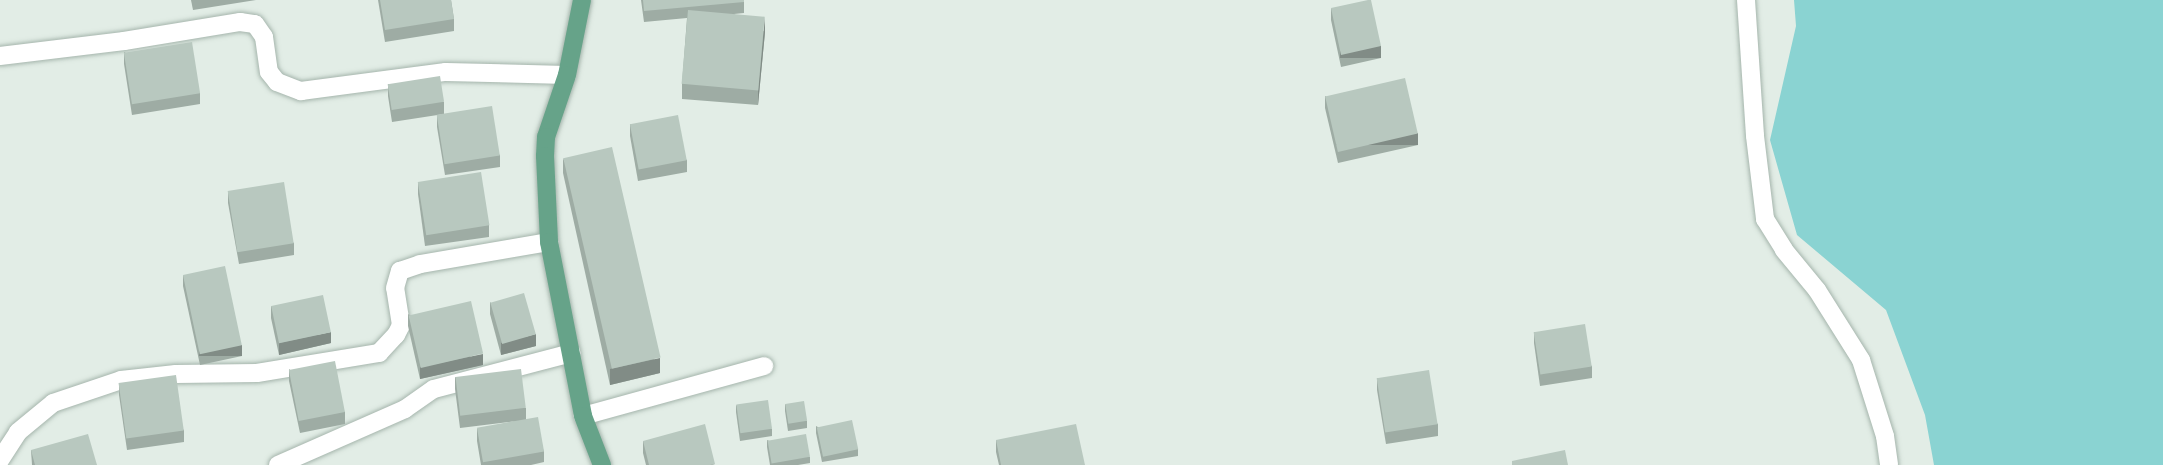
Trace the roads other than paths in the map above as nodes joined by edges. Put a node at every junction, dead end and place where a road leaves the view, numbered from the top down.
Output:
1 (582, 0) edge
2 (1746, 0) edge
3 (0, 56) edge
4 (567, 75) junction
5 (549, 242) junction
6 (571, 353) junction
7 (764, 366) dead end
8 (583, 416) junction
9 (0, 460) edge
10 (278, 465) edge
11 (602, 465) edge
12 (1889, 465) edge

1 - 4 main road
2 - 12 street
3 - 4 street
4 - 5 main road
5 - 6 main road
5 - 9 street
6 - 8 main road
6 - 10 street
7 - 8 street
8 - 11 main road

